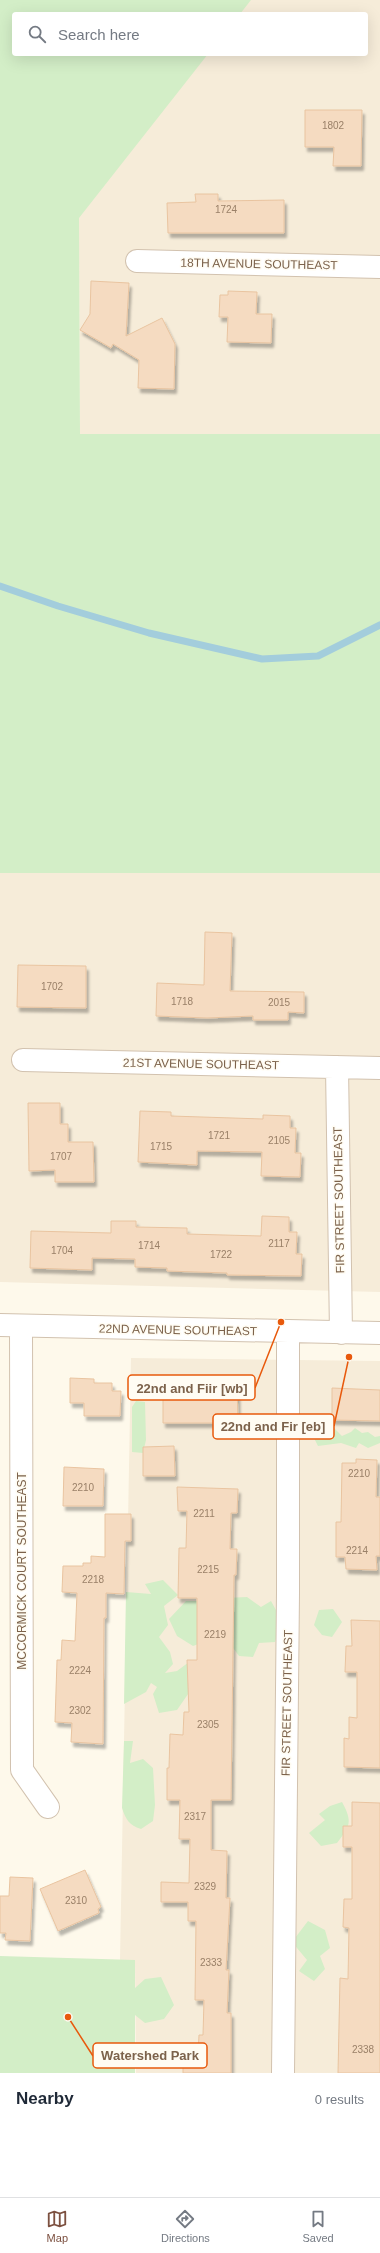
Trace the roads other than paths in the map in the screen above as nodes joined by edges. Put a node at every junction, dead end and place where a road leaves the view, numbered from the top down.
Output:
1 (137, 261) dead end
2 (380, 267) edge
3 (23, 1060) dead end
4 (337, 1067) junction
5 (380, 1068) edge
6 (0, 1325) edge
7 (22, 1326) junction
8 (288, 1332) junction
9 (341, 1333) junction
10 (380, 1333) edge
11 (48, 1807) dead end
12 (283, 2073) edge

1 - 2 street, 18TH AVENUE SOUTHEAST
3 - 4 street, 21ST AVENUE SOUTHEAST
4 - 5 street, 21ST AVENUE SOUTHEAST
4 - 9 street, FIR STREET SOUTHEAST
6 - 7 street, 22ND AVENUE SOUTHEAST
7 - 8 street, 22ND AVENUE SOUTHEAST
7 - 11 street, MCCORMICK COURT SOUTHEAST
8 - 9 street, 22ND AVENUE SOUTHEAST
8 - 12 street, FIR STREET SOUTHEAST
9 - 10 street, 22ND AVENUE SOUTHEAST

